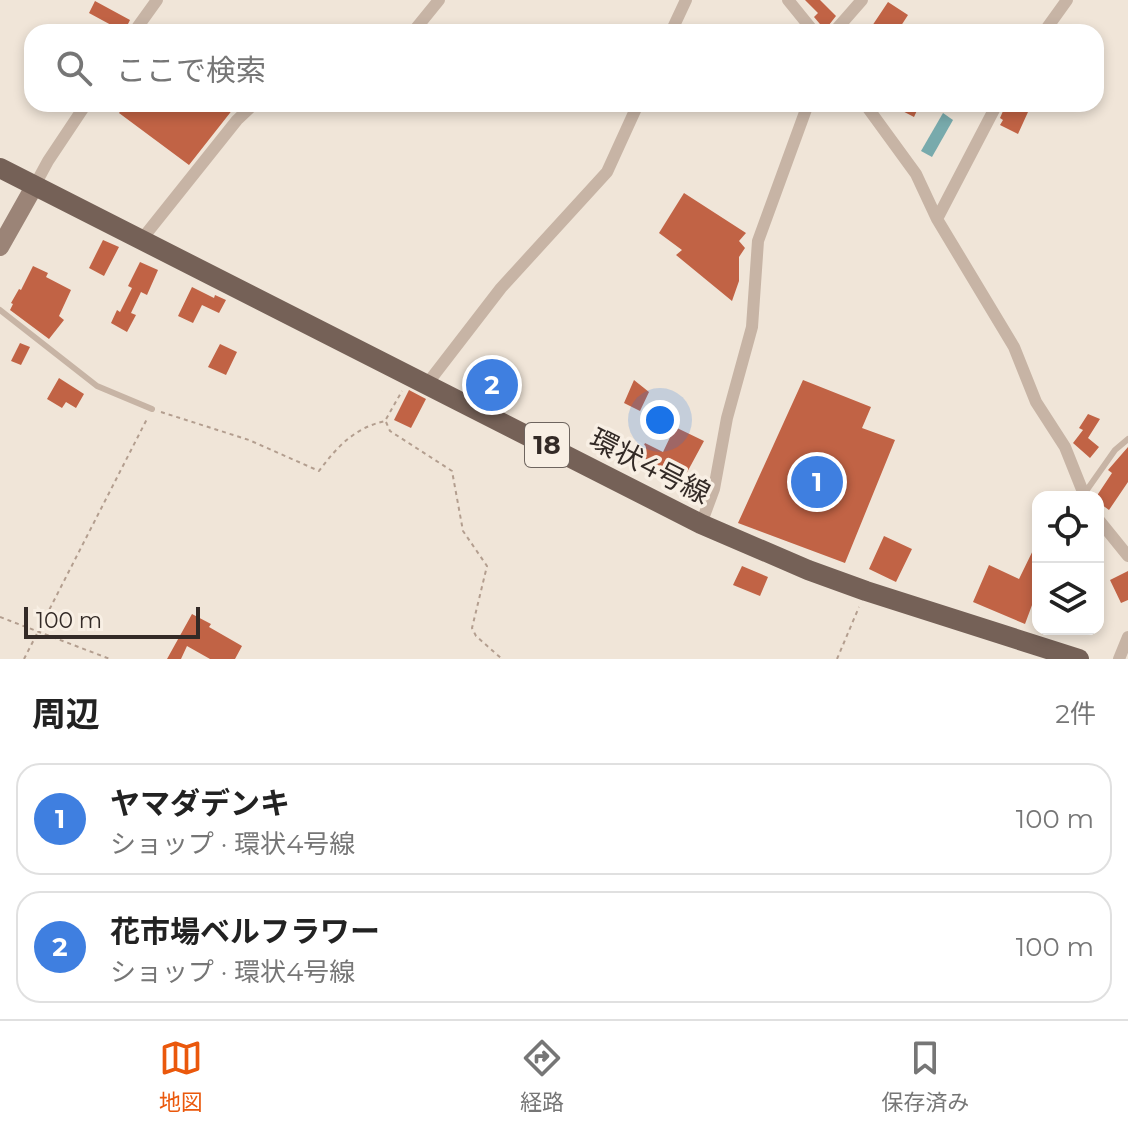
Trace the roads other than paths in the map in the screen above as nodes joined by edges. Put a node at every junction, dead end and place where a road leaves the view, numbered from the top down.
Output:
1 (157, 0) edge
2 (439, 0) edge
3 (686, 0) edge
4 (788, 0) edge
5 (862, 0) edge
6 (1067, 0) edge
7 (140, 24) edge
8 (420, 24) edge
9 (675, 24) edge
10 (808, 24) edge
11 (841, 24) edge
12 (1050, 24) edge
13 (81, 112) edge
14 (246, 112) edge
15 (634, 112) edge
16 (805, 112) edge
17 (871, 112) edge
18 (993, 112) edge
19 (0, 168) edge
20 (35, 185) junction
21 (937, 219) junction
22 (142, 239) junction
23 (0, 247) edge
24 (0, 310) edge
25 (419, 380) junction
26 (152, 409) road end
27 (1128, 439) edge
28 (1082, 491) edge
29 (1087, 491) edge
30 (701, 524) junction
31 (1104, 526) edge
32 (1128, 556) edge
33 (1128, 637) edge
34 (1079, 659) edge
35 (1119, 659) edge

1 - 7 street
2 - 8 street
3 - 9 street
4 - 10 street
5 - 11 street
6 - 12 street
13 - 20 street
14 - 22 street
15 - 25 street
16 - 30 street
17 - 21 street
18 - 21 street
19 - 20 main road, 環状4号線 / 18
20 - 22 main road, 環状4号線 / 18
20 - 23 street
21 - 28 street
22 - 25 main road, 環状4号線 / 18
24 - 26 lane
25 - 30 main road, 環状4号線 / 18
27 - 29 lane
30 - 34 main road, 環状4号線 / 18
31 - 32 street
33 - 35 street

